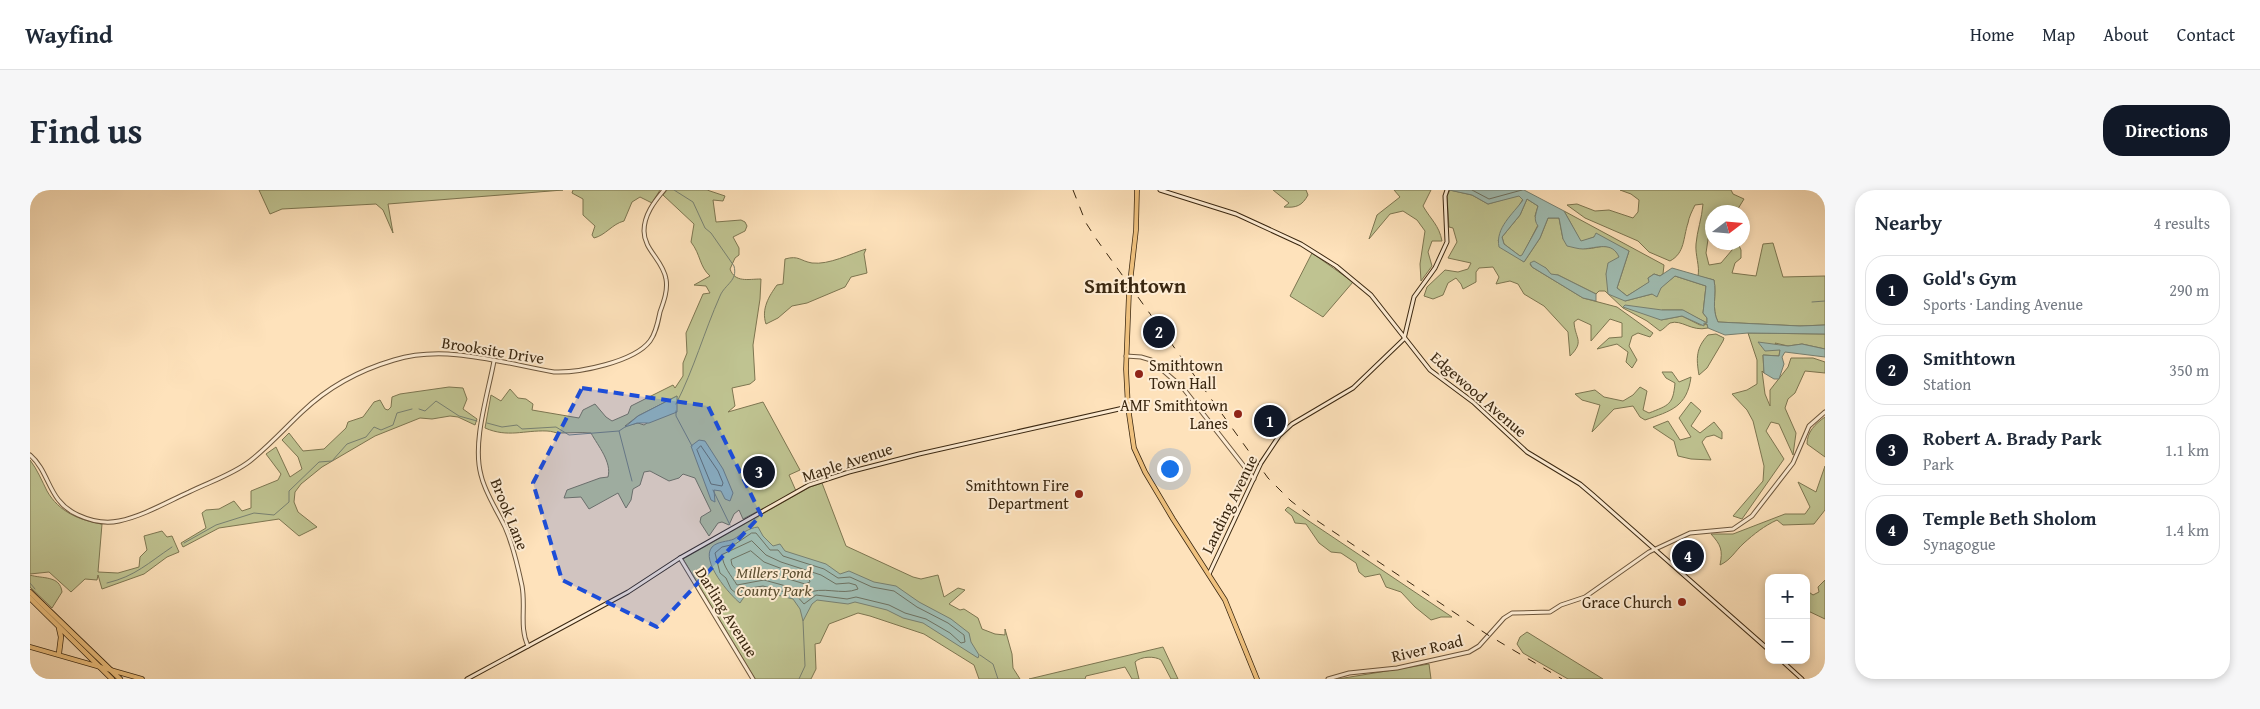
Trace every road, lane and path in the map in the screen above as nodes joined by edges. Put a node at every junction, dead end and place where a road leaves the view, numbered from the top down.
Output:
1 (664, 190) edge
2 (1136, 190) edge
3 (1160, 190) edge
4 (1447, 191) edge
5 (1404, 339) junction
6 (1126, 356) junction
7 (494, 361) junction
8 (1128, 407) junction
9 (1825, 412) edge
10 (30, 454) edge
11 (1254, 480) junction
12 (1654, 550) junction
13 (680, 558) junction
14 (1209, 574) junction
15 (30, 592) edge
16 (30, 598) edge
17 (59, 626) junction
18 (30, 646) edge
19 (528, 646) junction
20 (1765, 647) edge
21 (59, 653) junction
22 (1785, 664) edge
23 (98, 666) junction
24 (110, 670) junction
25 (112, 679) edge
26 (120, 679) edge
27 (142, 679) edge
28 (467, 679) edge
29 (753, 679) edge
30 (1257, 679) edge
31 (1328, 679) edge
32 (1802, 679) edge

1 - 7 street, Brooksite Drive
2 - 6 main road
3 - 5 street, Edgewood Avenue
4 - 5 street
5 - 11 street, Landing Avenue
5 - 12 street, Edgewood Avenue
6 - 8 main road
6 - 11 street
7 - 10 street, Brooksite Drive
7 - 19 street, Brook Lane
8 - 13 street, Maple Avenue
8 - 14 main road
9 - 12 street, River Road
11 - 14 street, Landing Avenue
12 - 20 street, Edgewood Avenue
12 - 31 street, River Road
13 - 19 street, Maple Avenue
13 - 29 street, Darling Avenue
14 - 30 main road
15 - 24 highway
16 - 17 highway
17 - 21 highway
17 - 23 highway
18 - 21 main road
19 - 28 street, Maple Avenue
21 - 23 main road
22 - 32 street
23 - 24 main road
23 - 25 highway
24 - 26 highway
24 - 27 main road

